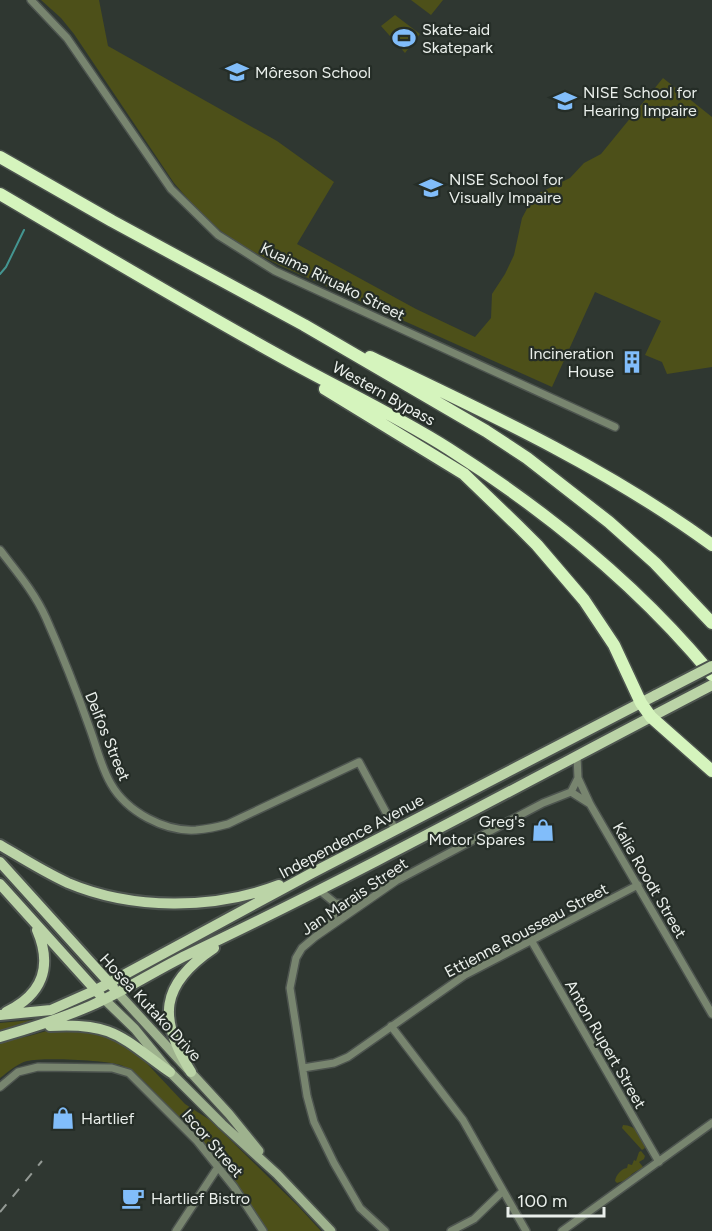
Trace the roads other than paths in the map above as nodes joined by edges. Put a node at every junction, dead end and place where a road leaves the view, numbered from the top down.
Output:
1 (32, 0) edge
2 (0, 157) edge
3 (0, 194) edge
4 (304, 325) junction
5 (279, 356) junction
6 (615, 427) dead end
7 (712, 546) edge
8 (0, 550) edge
9 (712, 622) edge
10 (712, 666) edge
11 (712, 675) edge
12 (712, 685) edge
13 (641, 703) junction
14 (651, 717) junction
15 (577, 756) junction
16 (712, 771) edge
17 (578, 778) junction
18 (570, 792) junction
19 (590, 804) junction
20 (395, 829) junction
21 (0, 845) edge
22 (0, 862) edge
23 (312, 873) junction
24 (0, 884) edge
25 (638, 885) junction
26 (319, 890) junction
27 (335, 903) junction
28 (359, 906) junction
29 (33, 920) junction
30 (328, 927) junction
31 (244, 928) junction
32 (531, 940) junction
33 (113, 988) junction
34 (96, 990) junction
35 (104, 999) junction
36 (712, 1014) edge
37 (0, 1015) edge
38 (391, 1026) junction
39 (38, 1027) junction
40 (0, 1037) edge
41 (303, 1068) junction
42 (171, 1072) junction
43 (191, 1072) junction
44 (0, 1087) edge
45 (712, 1123) edge
46 (658, 1162) junction
47 (218, 1167) junction
48 (277, 1174) junction
49 (503, 1191) junction
50 (176, 1231) edge
51 (263, 1231) edge
52 (331, 1231) edge
53 (385, 1231) edge
54 (451, 1231) edge
55 (526, 1231) edge
56 (562, 1231) edge

1 - 6 street, Kuaima Riruako Street
2 - 4 highway, Western Bypass
3 - 5 highway, Western Bypass
4 - 7 highway
4 - 9 highway, Western Bypass
5 - 11 highway, Western Bypass
5 - 13 highway
8 - 20 street, Delfos Street
10 - 13 main road, Independence Avenue, bridge
12 - 14 main road, Independence Avenue
13 - 14 highway
13 - 20 main road, Independence Avenue
14 - 15 main road, Independence Avenue
14 - 16 highway
15 - 17 street, Kalie Roodt Street
15 - 26 main road, Independence Avenue
17 - 18 street
17 - 19 street, Kalie Roodt Street
18 - 19 street
18 - 28 street, Jan Marais Street
19 - 25 street, Kalie Roodt Street
20 - 23 main road, Independence Avenue
21 - 23 main road
22 - 33 main road, Hosea Kutako Drive
23 - 33 main road, Independence Avenue
24 - 29 main road, Hosea Kutako Drive
25 - 32 street, Ettienne Rousseau Street
25 - 36 street, Kalie Roodt Street
26 - 27 street
26 - 31 main road, Independence Avenue
27 - 28 street
27 - 30 street
28 - 30 street, Jan Marais Street
29 - 34 main road, Hosea Kutako Drive
29 - 37 main road
30 - 41 street, Jan Marais Street
31 - 33 main road, Independence Avenue
31 - 43 main road
32 - 38 street, Ettienne Rousseau Street
32 - 46 street, Anton Rupert Street
33 - 34 main road, Independence Avenue
33 - 35 main road, Independence Avenue
33 - 43 main road, Hosea Kutako Drive
34 - 35 main road, Hosea Kutako Drive
34 - 37 main road, Independence Avenue
35 - 39 main road, Independence Avenue
35 - 42 main road, Hosea Kutako Drive
38 - 41 street, Ettienne Rousseau Street
38 - 49 street
39 - 40 main road, Independence Avenue
39 - 42 main road
41 - 53 street, Jan Marais Street
42 - 48 main road, Hosea Kutako Drive
43 - 48 main road, Hosea Kutako Drive
44 - 47 street, Iscor Street
45 - 46 street
46 - 56 street
47 - 50 street
47 - 51 street, Iscor Street
48 - 52 main road, Hosea Kutako Drive
49 - 54 street
49 - 55 street

